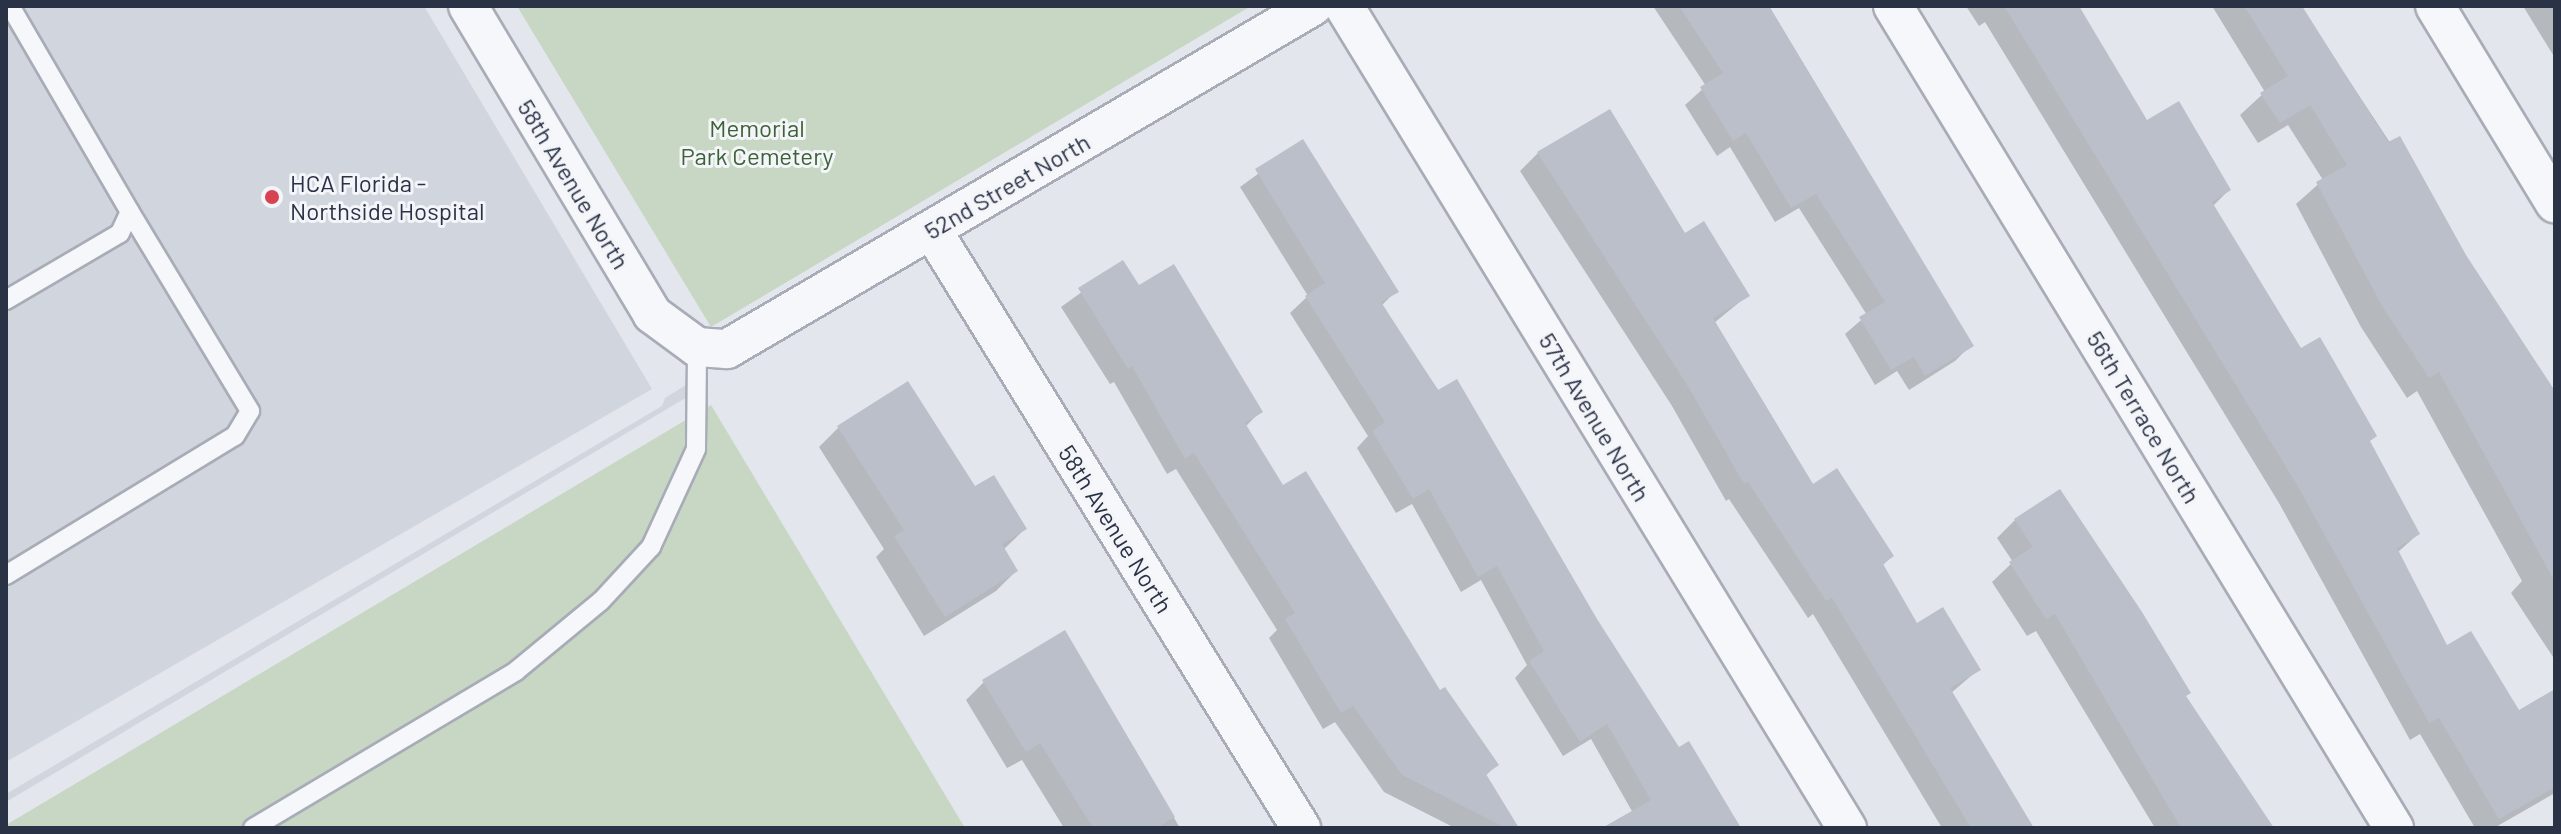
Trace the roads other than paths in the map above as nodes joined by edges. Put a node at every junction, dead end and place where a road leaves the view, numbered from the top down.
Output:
1 (10, 6) edge
2 (468, 6) edge
3 (1313, 6) edge
4 (1344, 6) edge
5 (1893, 6) edge
6 (2435, 6) edge
7 (2555, 203) edge
8 (130, 212) junction
9 (932, 230) junction
10 (6, 300) edge
11 (697, 347) junction
12 (6, 575) edge
13 (253, 828) edge
14 (1301, 828) edge
15 (1847, 828) edge
16 (2394, 828) edge

1 - 8 lane
2 - 11 street, 58th Avenue North
3 - 9 street, 52nd Street North
4 - 15 street, 57th Avenue North
5 - 16 street, 56th Terrace North
6 - 7 street
8 - 10 lane
8 - 12 lane
9 - 11 street, 52nd Street North
9 - 14 street, 58th Avenue North
11 - 13 lane

